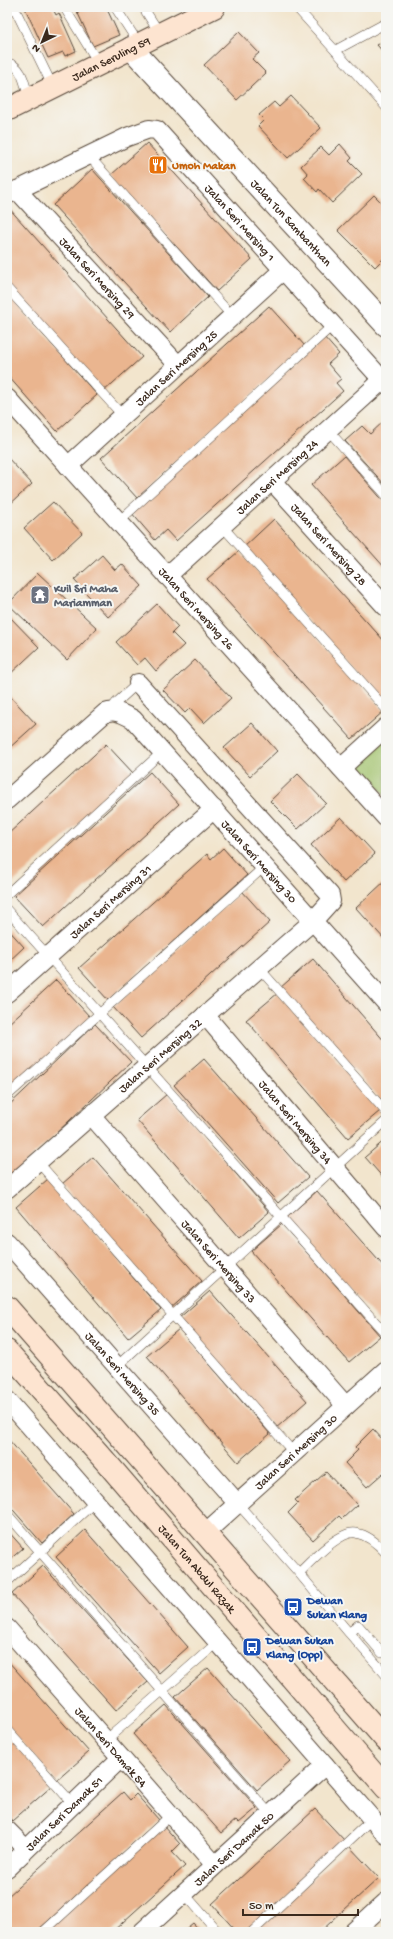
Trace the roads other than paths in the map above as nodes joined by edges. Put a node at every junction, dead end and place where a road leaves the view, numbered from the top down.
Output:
1 (14, 7) edge
2 (64, 7) edge
3 (115, 7) edge
4 (144, 7) edge
5 (214, 7) edge
6 (296, 7) edge
7 (386, 23) edge
8 (160, 34) junction
9 (135, 46) junction
10 (336, 50) junction
11 (7, 63) edge
12 (99, 64) junction
13 (53, 87) junction
14 (29, 99) junction
15 (386, 107) edge
16 (7, 110) edge
17 (88, 155) junction
18 (12, 192) edge
19 (283, 270) junction
20 (7, 288) edge
21 (232, 316) junction
22 (333, 325) junction
23 (386, 325) edge
24 (178, 366) junction
25 (385, 381) edge
26 (7, 398) edge
27 (123, 416) junction
28 (328, 430) junction
29 (68, 466) junction
30 (272, 481) junction
31 (386, 495) edge
32 (118, 522) junction
33 (222, 526) junction
34 (167, 576) junction
35 (386, 607) edge
36 (138, 683) joint
37 (386, 709) edge
38 (110, 711) junction
39 (386, 727) edge
40 (162, 752) junction
41 (341, 768) junction
42 (7, 800) edge
43 (214, 810) junction
44 (386, 818) edge
45 (264, 867) junction
46 (7, 894) edge
47 (7, 910) edge
48 (313, 920) junction
49 (48, 956) junction
50 (259, 968) junction
51 (7, 993) edge
52 (386, 1003) edge
53 (99, 1013) junction
54 (205, 1015) junction
55 (147, 1066) junction
56 (7, 1096) edge
57 (386, 1112) edge
58 (92, 1115) junction
59 (386, 1121) edge
60 (38, 1162) junction
61 (335, 1168) junction
62 (7, 1189) edge
63 (282, 1216) junction
64 (386, 1228) edge
65 (7, 1242) edge
66 (225, 1268) junction
67 (7, 1307) edge
68 (173, 1316) junction
69 (386, 1334) edge
70 (7, 1351) edge
71 (117, 1366) junction
72 (386, 1370) edge
73 (7, 1400) edge
74 (346, 1406) junction
75 (95, 1408) junction
76 (294, 1453) junction
77 (107, 1463) junction
78 (96, 1501) junction
79 (238, 1504) junction
80 (7, 1514) edge
81 (205, 1533) junction
82 (40, 1552) junction
83 (386, 1553) edge
84 (299, 1573) junction
85 (7, 1582) edge
86 (7, 1628) edge
87 (349, 1633) junction
88 (218, 1642) junction
89 (386, 1652) edge
90 (386, 1675) edge
91 (162, 1691) junction
92 (7, 1730) edge
93 (106, 1740) junction
94 (386, 1740) edge
95 (121, 1758) junction
96 (325, 1764) junction
97 (386, 1788) edge
98 (73, 1804) junction
99 (270, 1814) junction
100 (171, 1815) junction
101 (372, 1820) junction
102 (7, 1830) edge
103 (386, 1835) edge
104 (26, 1849) junction
105 (215, 1865) junction
106 (7, 1868) edge
107 (184, 1893) junction
108 (386, 1902) edge
109 (43, 1932) edge
110 (142, 1932) edge
111 (218, 1932) edge
112 (252, 1932) edge
113 (353, 1932) edge

1 - 13 lane
2 - 12 lane
3 - 9 lane
4 - 8 lane
5 - 8 main road, Jalan Seruling 59
6 - 10 lane
7 - 10 lane
8 - 9 main road, Jalan Seruling 59
9 - 12 main road, Jalan Seruling 59
9 - 23 street, Jalan Tun Sambanthan
10 - 15 lane
11 - 14 lane
12 - 13 main road, Jalan Seruling 59
13 - 14 main road, Jalan Seruling 59
14 - 16 main road, Jalan Seruling 59
17 - 18 street, Jalan Seri Mersing 1
17 - 19 street, Jalan Seri Mersing 1
17 - 21 lane
18 - 24 street, Jalan Seri Mersing 29
19 - 21 street, Jalan Seri Mersing 25
19 - 22 street, Jalan Seri Mersing 1
20 - 27 lane
21 - 24 street, Jalan Seri Mersing 25
22 - 25 street, Jalan Seri Mersing 1
22 - 32 lane
24 - 27 street, Jalan Seri Mersing 25
25 - 28 street, Jalan Seri Mersing 24
26 - 29 street, Jalan Seri Mersing 26
27 - 29 street, Jalan Seri Mersing 25
28 - 30 street, Jalan Seri Mersing 24
28 - 31 lane
29 - 32 street, Jalan Seri Mersing 26
30 - 33 street, Jalan Seri Mersing 24
30 - 35 street, Jalan Seri Mersing 28
32 - 34 street, Jalan Seri Mersing 26
33 - 34 street, Jalan Seri Mersing 24
33 - 37 lane
34 - 41 street, Jalan Seri Mersing 26
36 - 38 lane
36 - 48 street, Jalan Seri Mersing 32
38 - 40 street, Jalan Seri Mersing 30
38 - 42 street
39 - 41 street
40 - 43 street, Jalan Seri Mersing 30
40 - 46 lane
41 - 44 street, Jalan Seri Mersing 26
43 - 45 street, Jalan Seri Mersing 30
43 - 49 street, Jalan Seri Mersing 31
45 - 48 street, Jalan Seri Mersing 30
45 - 53 lane
47 - 49 lane
48 - 50 street, Jalan Seri Mersing 32
48 - 52 street, Jalan Seri Mersing 30
49 - 51 street, Jalan Seri Mersing 31
49 - 53 lane
50 - 54 street, Jalan Seri Mersing 32
50 - 57 lane
53 - 55 lane
53 - 56 lane
54 - 55 street, Jalan Seri Mersing 32
54 - 61 street, Jalan Seri Mersing 34
55 - 58 street, Jalan Seri Mersing 32
55 - 63 lane
58 - 60 street, Jalan Seri Mersing 32
58 - 66 street, Jalan Seri Mersing 33
59 - 61 lane
60 - 62 street, Jalan Seri Mersing 32
60 - 68 lane
61 - 63 lane
61 - 64 street, Jalan Seri Mersing 34
63 - 66 lane
63 - 69 lane
65 - 71 street, Jalan Seri Mersing 35
66 - 68 lane
66 - 74 street, Jalan Seri Mersing 33
67 - 75 main road
68 - 71 lane
68 - 76 lane
70 - 77 main road, Jalan Tun Abdul Razak
71 - 79 street, Jalan Seri Mersing 35
72 - 74 street, Jalan Seri Mersing 30
73 - 78 street
74 - 76 street, Jalan Seri Mersing 30
75 - 77 main road
75 - 81 main road
76 - 79 street, Jalan Seri Mersing 30
77 - 97 main road, Jalan Tun Abdul Razak
78 - 82 lane
78 - 88 street
79 - 81 street, Jalan Seri Mersing 30
79 - 84 lane
80 - 82 lane
81 - 94 main road
82 - 85 lane
82 - 91 lane
83 - 84 lane
84 - 87 lane
86 - 93 street, Jalan Seri Damak 54
87 - 89 lane
87 - 90 lane
88 - 91 lane
88 - 96 street
91 - 93 lane
91 - 99 lane
92 - 98 lane
93 - 95 street, Jalan Seri Damak 54
95 - 98 street, Jalan Seri Damak 51
95 - 100 street, Jalan Seri Damak 54
96 - 99 street, Jalan Seri Damak 50
96 - 101 street
98 - 104 street, Jalan Seri Damak 51
99 - 105 street, Jalan Seri Damak 50
100 - 105 street, Jalan Seri Damak 54
100 - 109 lane
101 - 103 street
101 - 112 lane
102 - 104 street
104 - 106 street, Jalan Seri Damak 51
105 - 107 street, Jalan Seri Damak 50
107 - 110 street, Jalan Seri Damak 50
107 - 111 lane
108 - 113 street

